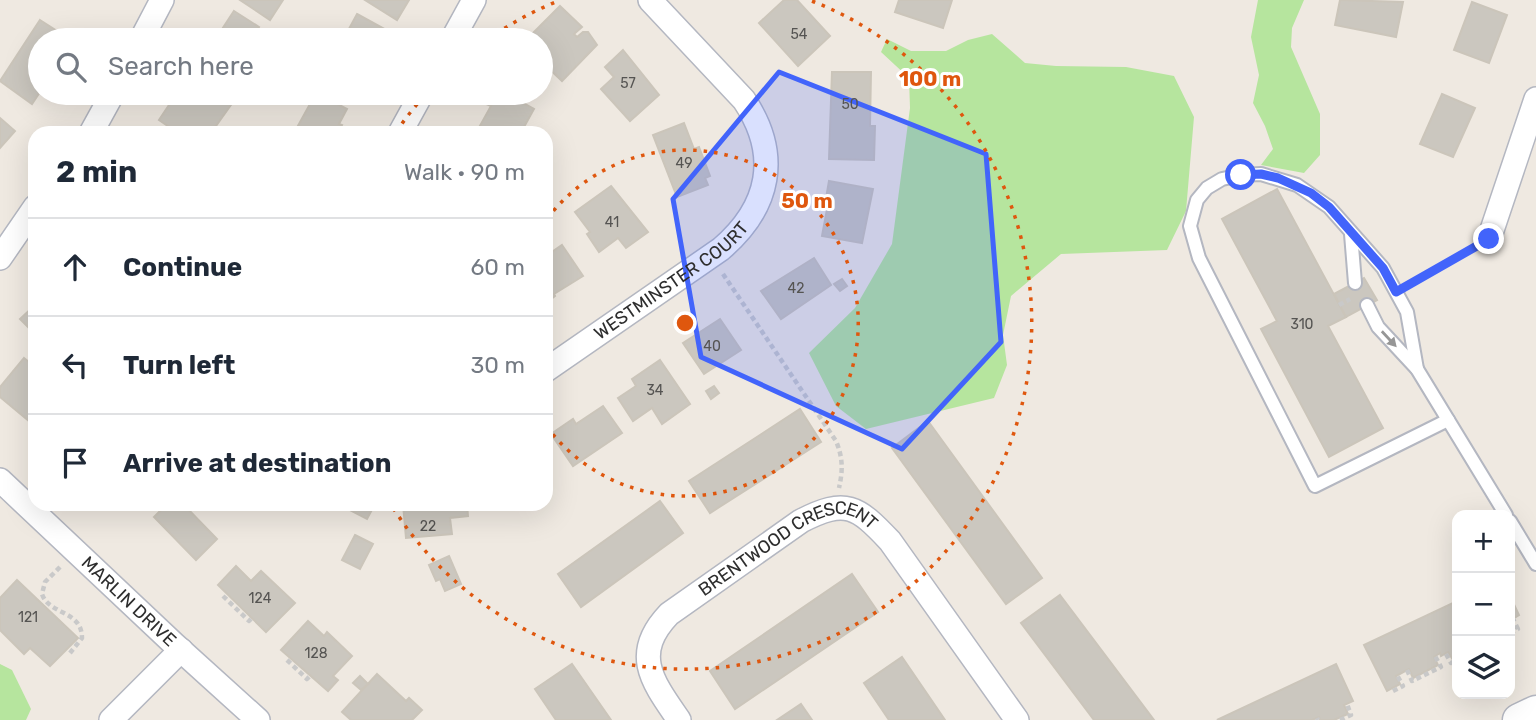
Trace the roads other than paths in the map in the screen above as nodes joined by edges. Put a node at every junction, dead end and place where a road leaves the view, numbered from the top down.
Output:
1 (162, 0) edge
2 (474, 0) edge
3 (650, 0) edge
4 (147, 28) edge
5 (459, 28) edge
6 (1536, 99) edge
7 (107, 105) edge
8 (415, 105) edge
9 (96, 126) edge
10 (404, 126) edge
11 (1530, 136) edge
12 (28, 217) edge
13 (1352, 234) junction
14 (1489, 239) road end
15 (0, 258) edge
16 (1355, 283) dead end
17 (1367, 305) dead end
18 (553, 365) edge
19 (1417, 369) junction
20 (1448, 420) junction
21 (0, 481) edge
22 (28, 507) edge
23 (1503, 510) edge
24 (32, 511) edge
25 (1515, 529) edge
26 (1536, 564) edge
27 (181, 650) junction
28 (1536, 712) edge
29 (111, 720) edge
30 (258, 720) edge
31 (679, 720) edge
32 (1017, 720) edge
33 (1519, 720) edge

1 - 4 street
2 - 5 street
3 - 18 street, WESTMINSTER COURT
6 - 11 street
7 - 9 street
8 - 10 street
11 - 14 street
12 - 15 street
13 - 16 lane
13 - 19 lane
13 - 20 lane
17 -> 19 lane
19 - 20 lane
20 - 23 lane
21 - 22 street, MARLIN DRIVE
24 - 27 street, MARLIN DRIVE
25 - 26 lane
27 - 29 street
27 - 30 street, MARLIN DRIVE
28 - 33 street
31 - 32 street, BRENTWOOD CRESCENT

